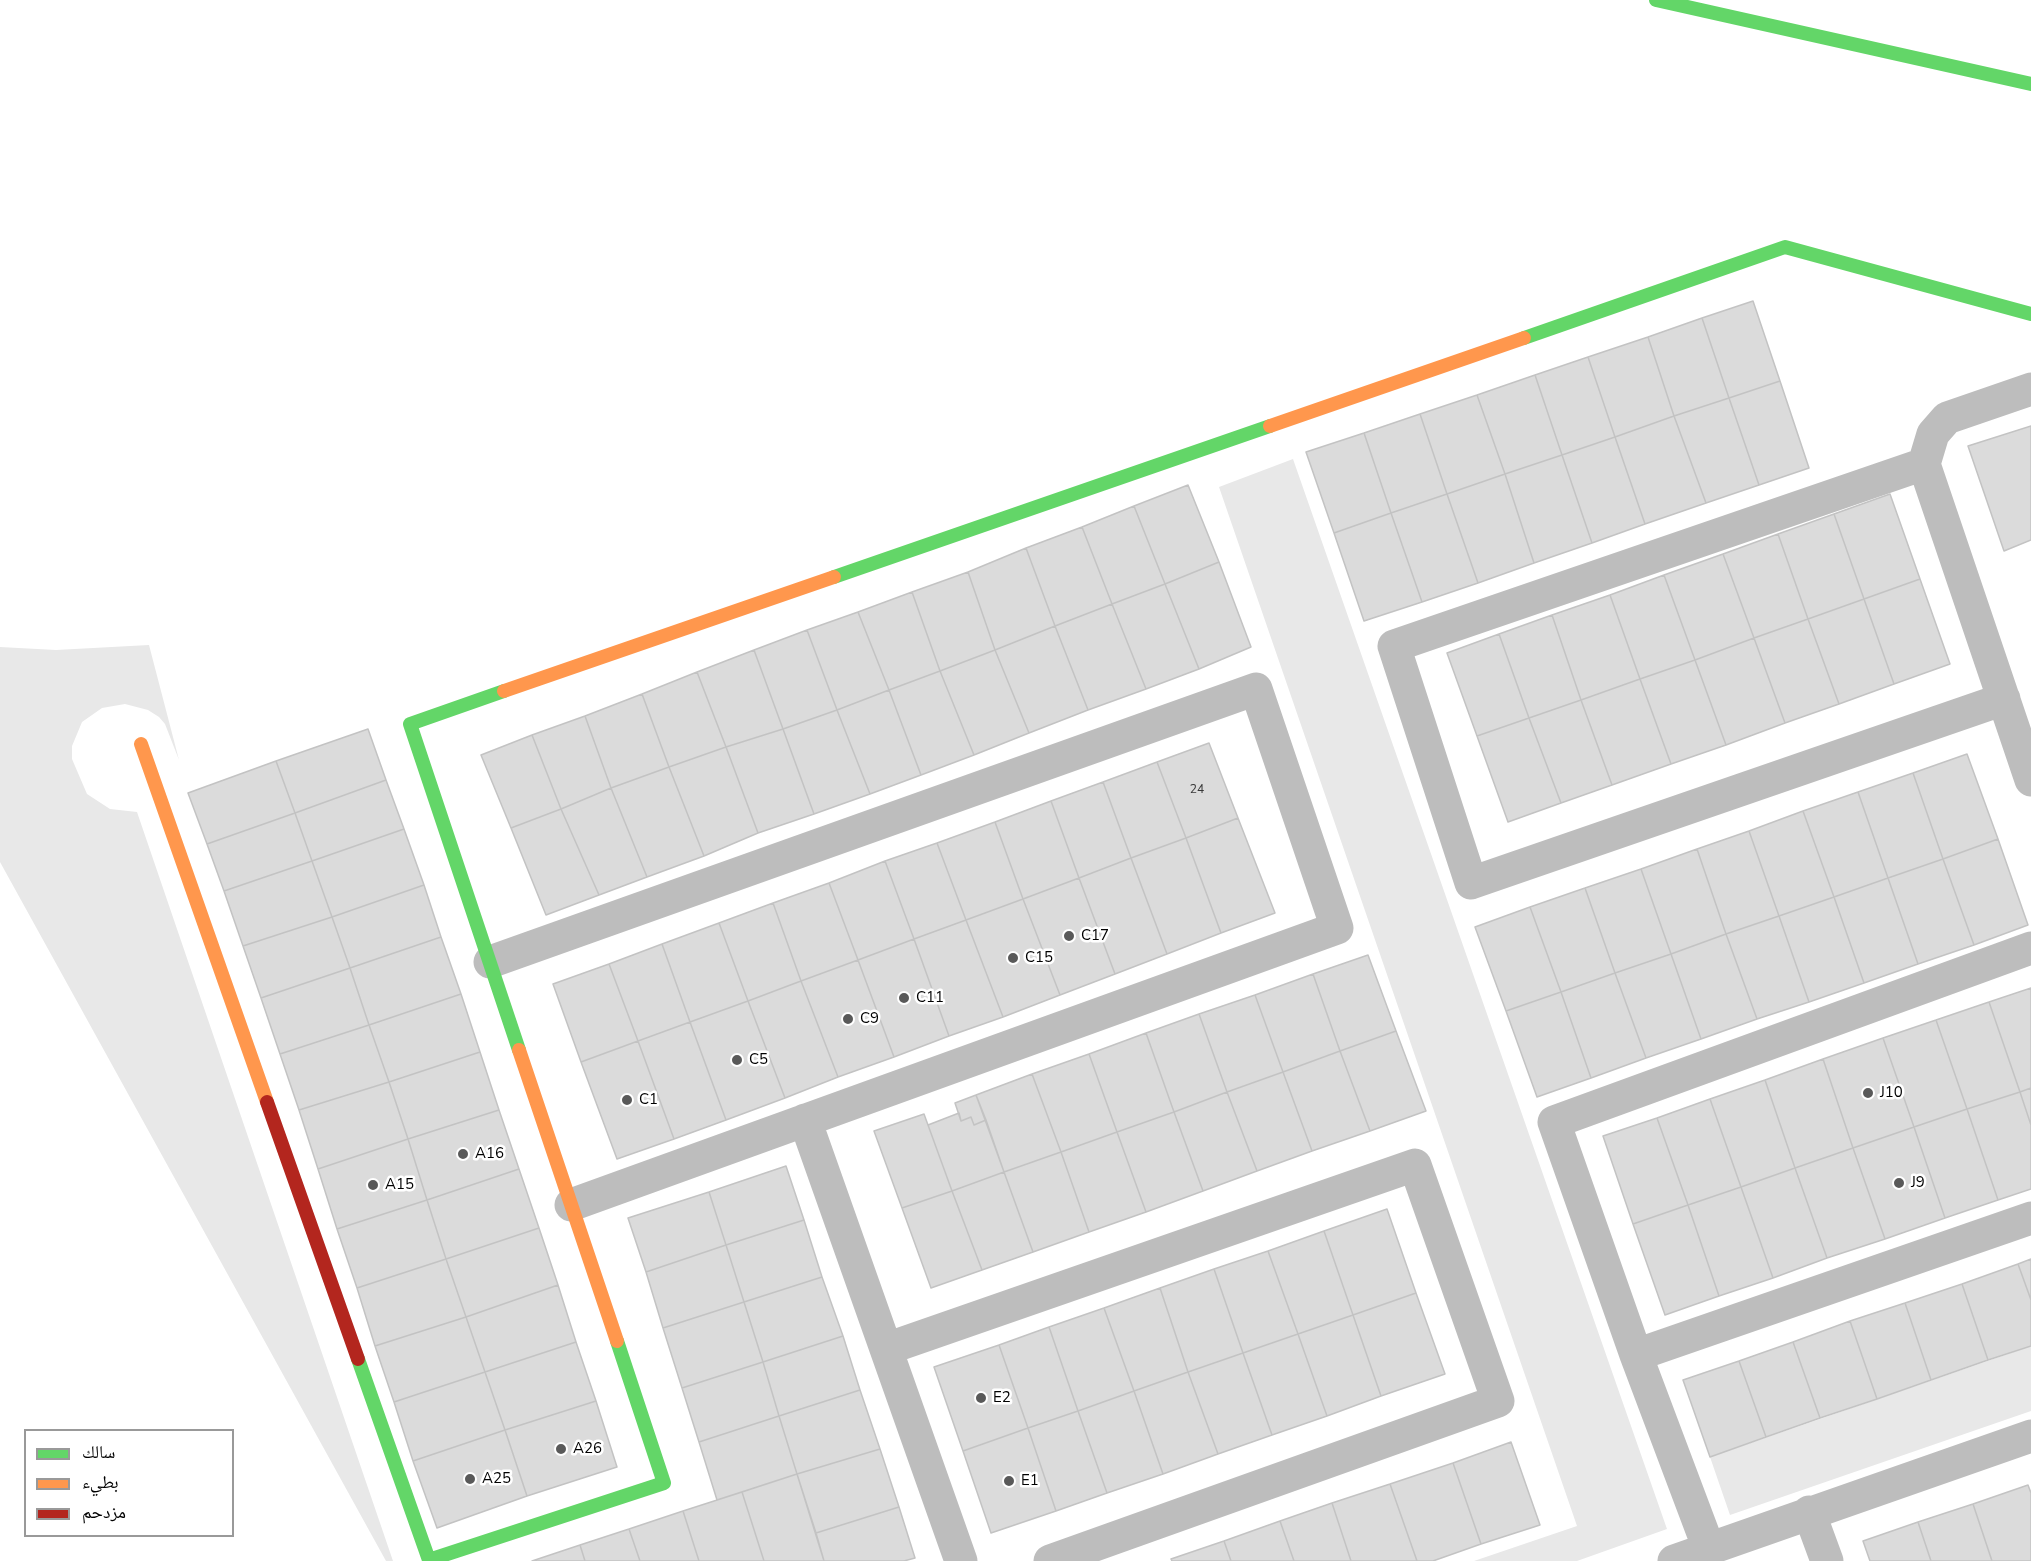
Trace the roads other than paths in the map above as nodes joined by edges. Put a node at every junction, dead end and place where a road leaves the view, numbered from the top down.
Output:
1 (1656, 0) edge
2 (2031, 84) edge
3 (2031, 314) edge
4 (2031, 389) edge
5 (1924, 464) junction
6 (2004, 699) junction
7 (141, 744) dead end
8 (2031, 780) edge
9 (2031, 948) edge
10 (490, 962) junction
11 (805, 1120) junction
12 (571, 1205) junction
13 (2031, 1218) edge
14 (886, 1349) junction
15 (1636, 1355) junction
16 (2031, 1436) edge
17 (1809, 1512) junction
18 (1709, 1549) junction
19 (961, 1561) edge
20 (1050, 1561) edge
21 (1674, 1561) edge
22 (1827, 1561) edge

1 - 2 street
3 - 10 street
4 - 5 street
5 - 6 street
5 - 6 street
6 - 8 street
7 - 12 street
9 - 15 street
10 - 11 street
10 - 12 street
11 - 12 street
11 - 14 street
13 - 15 street
14 - 19 street
14 - 20 street
15 - 18 street
16 - 17 street
17 - 18 street
17 - 22 street
18 - 21 street

